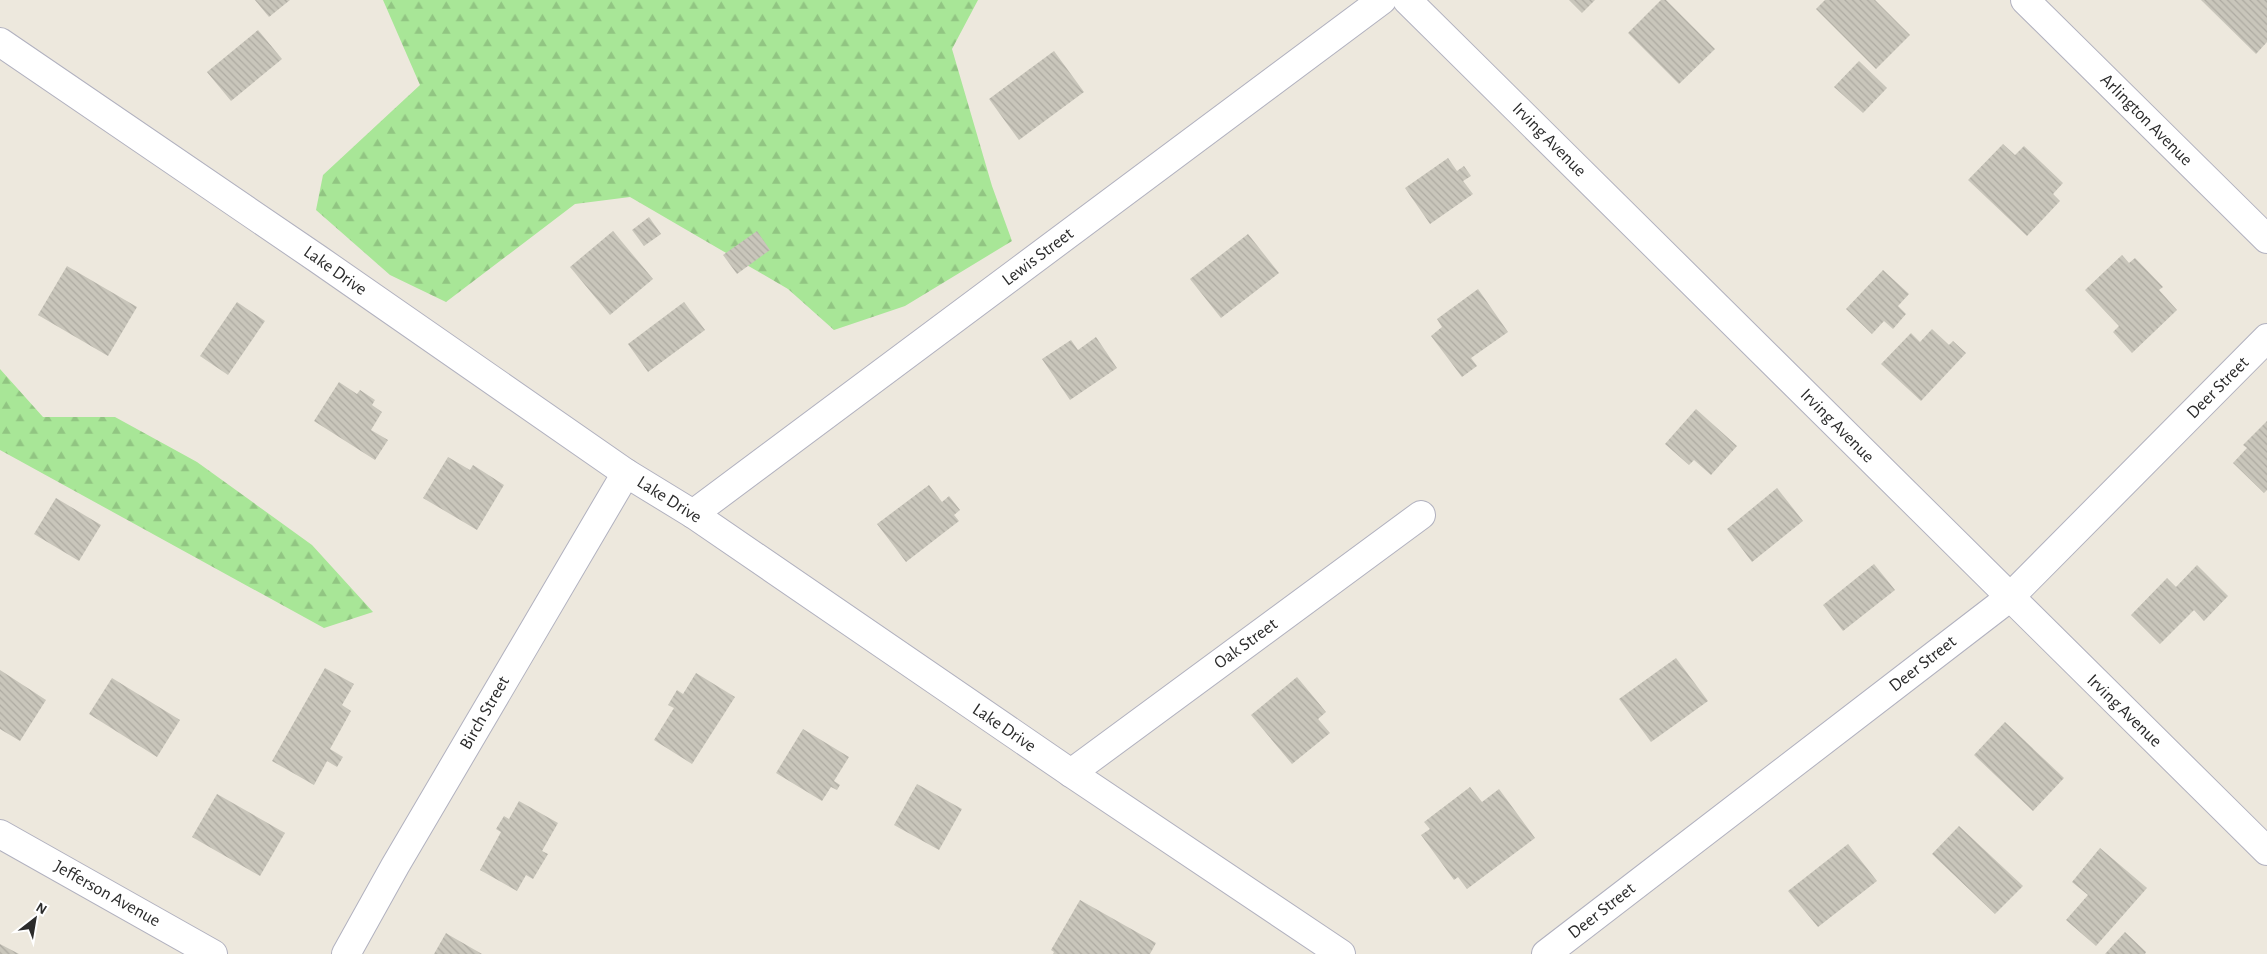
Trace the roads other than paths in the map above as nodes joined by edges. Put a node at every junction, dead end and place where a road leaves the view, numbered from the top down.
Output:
1 (1382, 0) edge
2 (1407, 0) edge
3 (2025, 0) edge
4 (0, 42) edge
5 (2267, 240) edge
6 (2267, 338) edge
7 (626, 473) junction
8 (693, 514) junction
9 (1420, 515) dead end
10 (2009, 598) junction
11 (1071, 773) junction
12 (0, 834) edge
13 (2267, 851) edge
14 (214, 954) edge
15 (346, 954) edge
16 (1341, 954) edge
17 (1546, 954) edge

1 - 8 street, Lewis Street
2 - 10 street, Irving Avenue
3 - 5 street, Arlington Avenue
4 - 7 street, Lake Drive
6 - 10 street, Deer Street
7 - 8 street, Lake Drive
7 - 15 street, Birch Street
8 - 11 street, Lake Drive
9 - 11 street, Oak Street
10 - 13 street, Irving Avenue
10 - 17 street, Deer Street
11 - 16 street, Lake Drive
12 - 14 street, Jefferson Avenue

